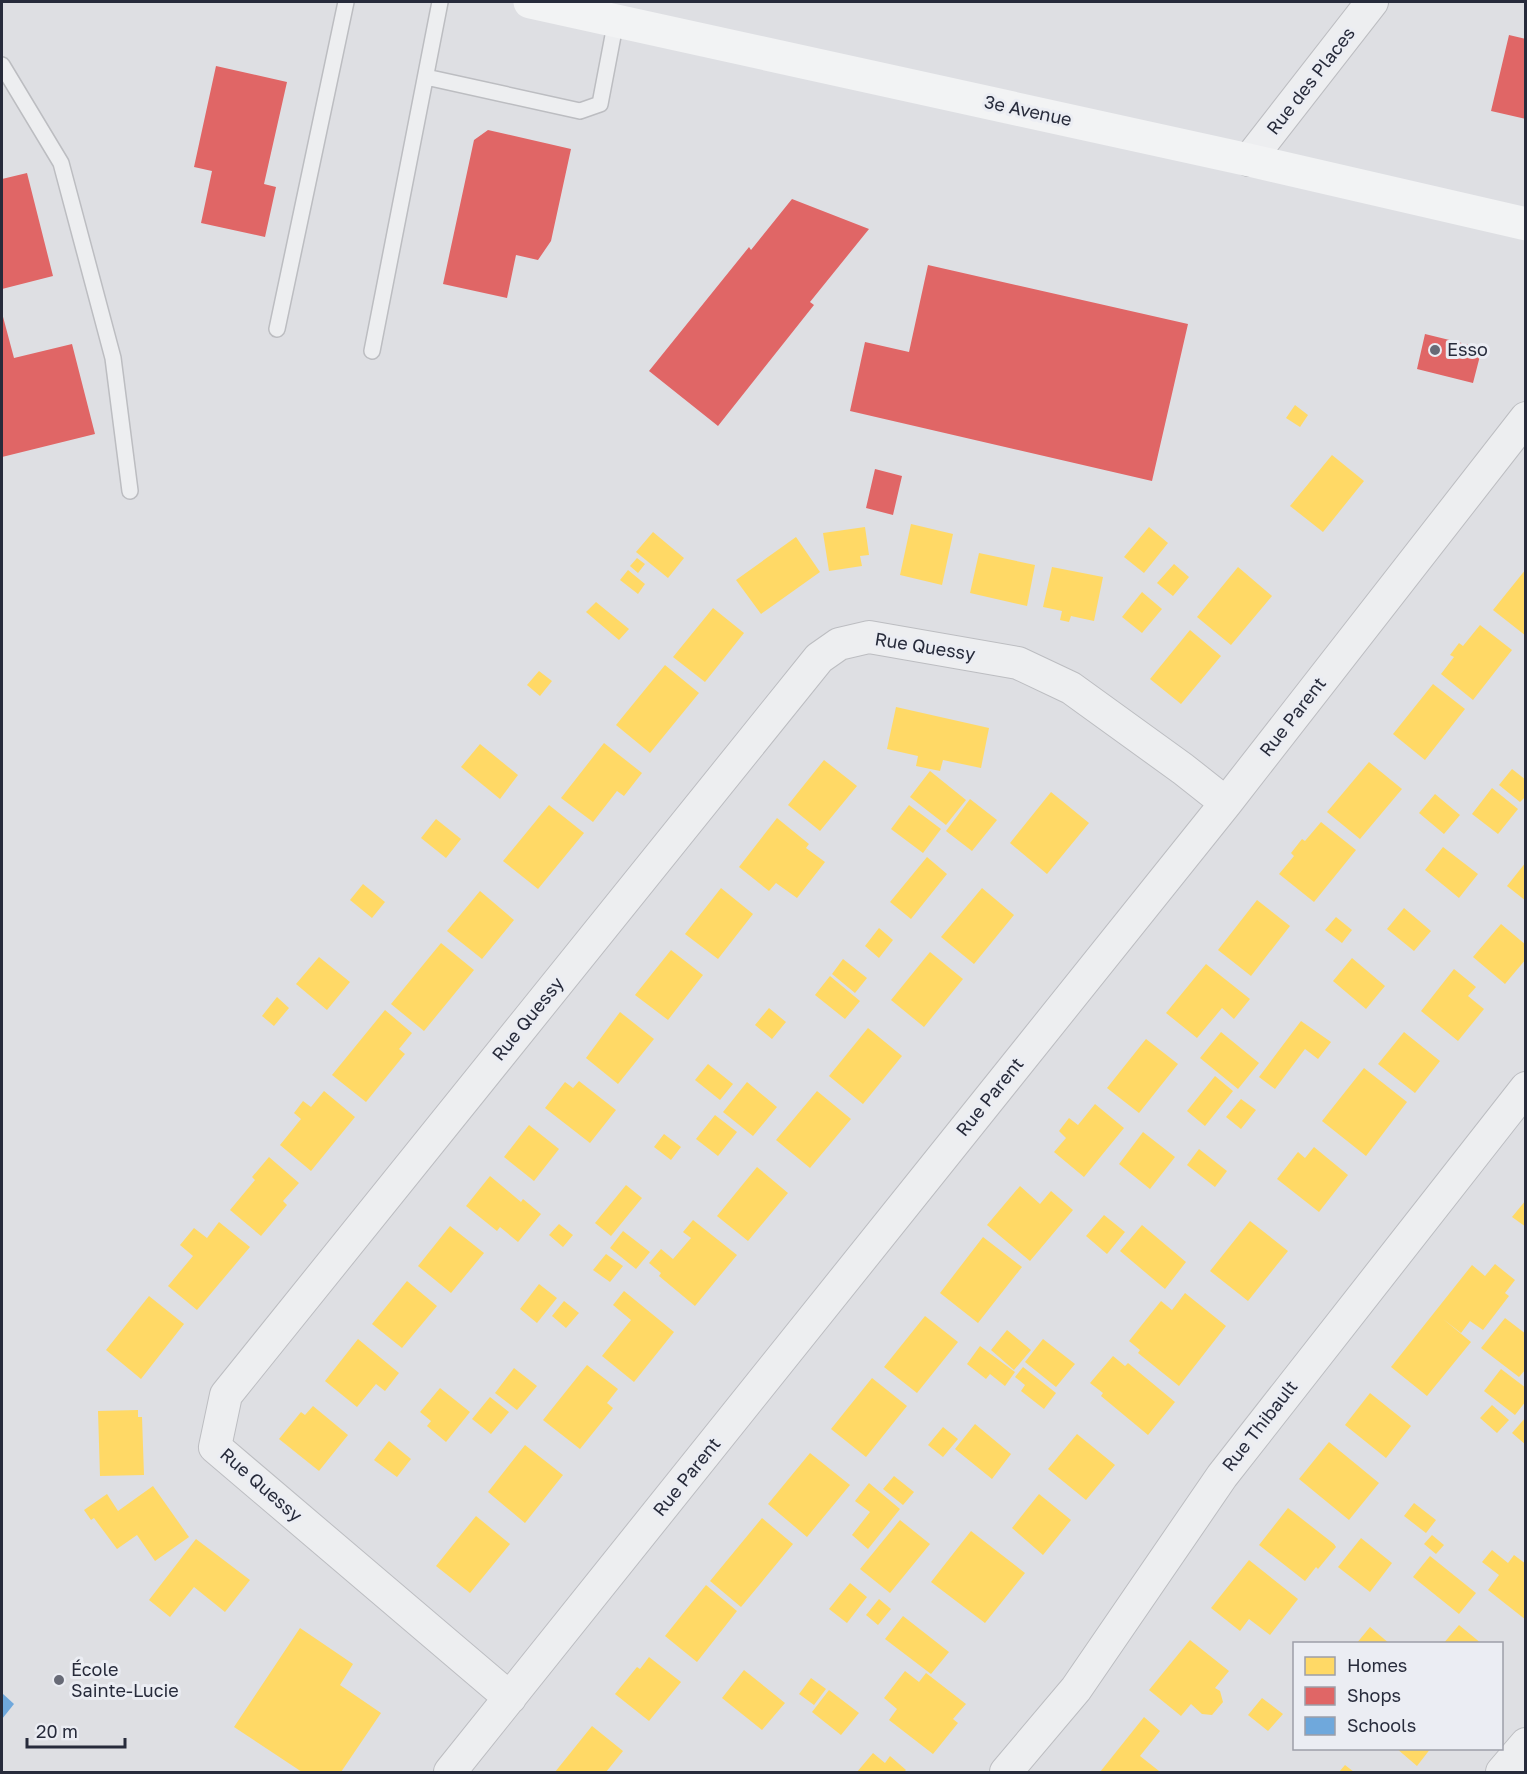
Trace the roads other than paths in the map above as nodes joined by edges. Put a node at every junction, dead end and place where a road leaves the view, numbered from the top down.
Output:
1 (346, 2) edge
2 (440, 2) edge
3 (530, 2) edge
4 (1372, 2) edge
5 (616, 20) junction
6 (2, 65) edge
7 (426, 77) junction
8 (1249, 160) junction
9 (1526, 224) edge
10 (278, 329) dead end
11 (372, 351) dead end
12 (1522, 429) edge
13 (130, 491) dead end
14 (1226, 803) junction
15 (1526, 1088) edge
16 (510, 1698) junction
17 (1526, 1744) edge
18 (450, 1773) edge
19 (1006, 1773) edge
20 (1502, 1773) edge

1 - 10 lane
2 - 7 lane
3 - 5 main road, 3e Avenue
4 - 8 street, Rue des Places
5 - 7 lane
5 - 8 main road, 3e Avenue
6 - 13 lane
7 - 11 lane
8 - 9 main road, 3e Avenue
12 - 14 street, Rue Parent
14 - 16 street, Rue Parent
14 - 16 street, Rue Quessy
15 - 19 street, Rue Thibault
16 - 18 street, Rue Parent
17 - 20 street

